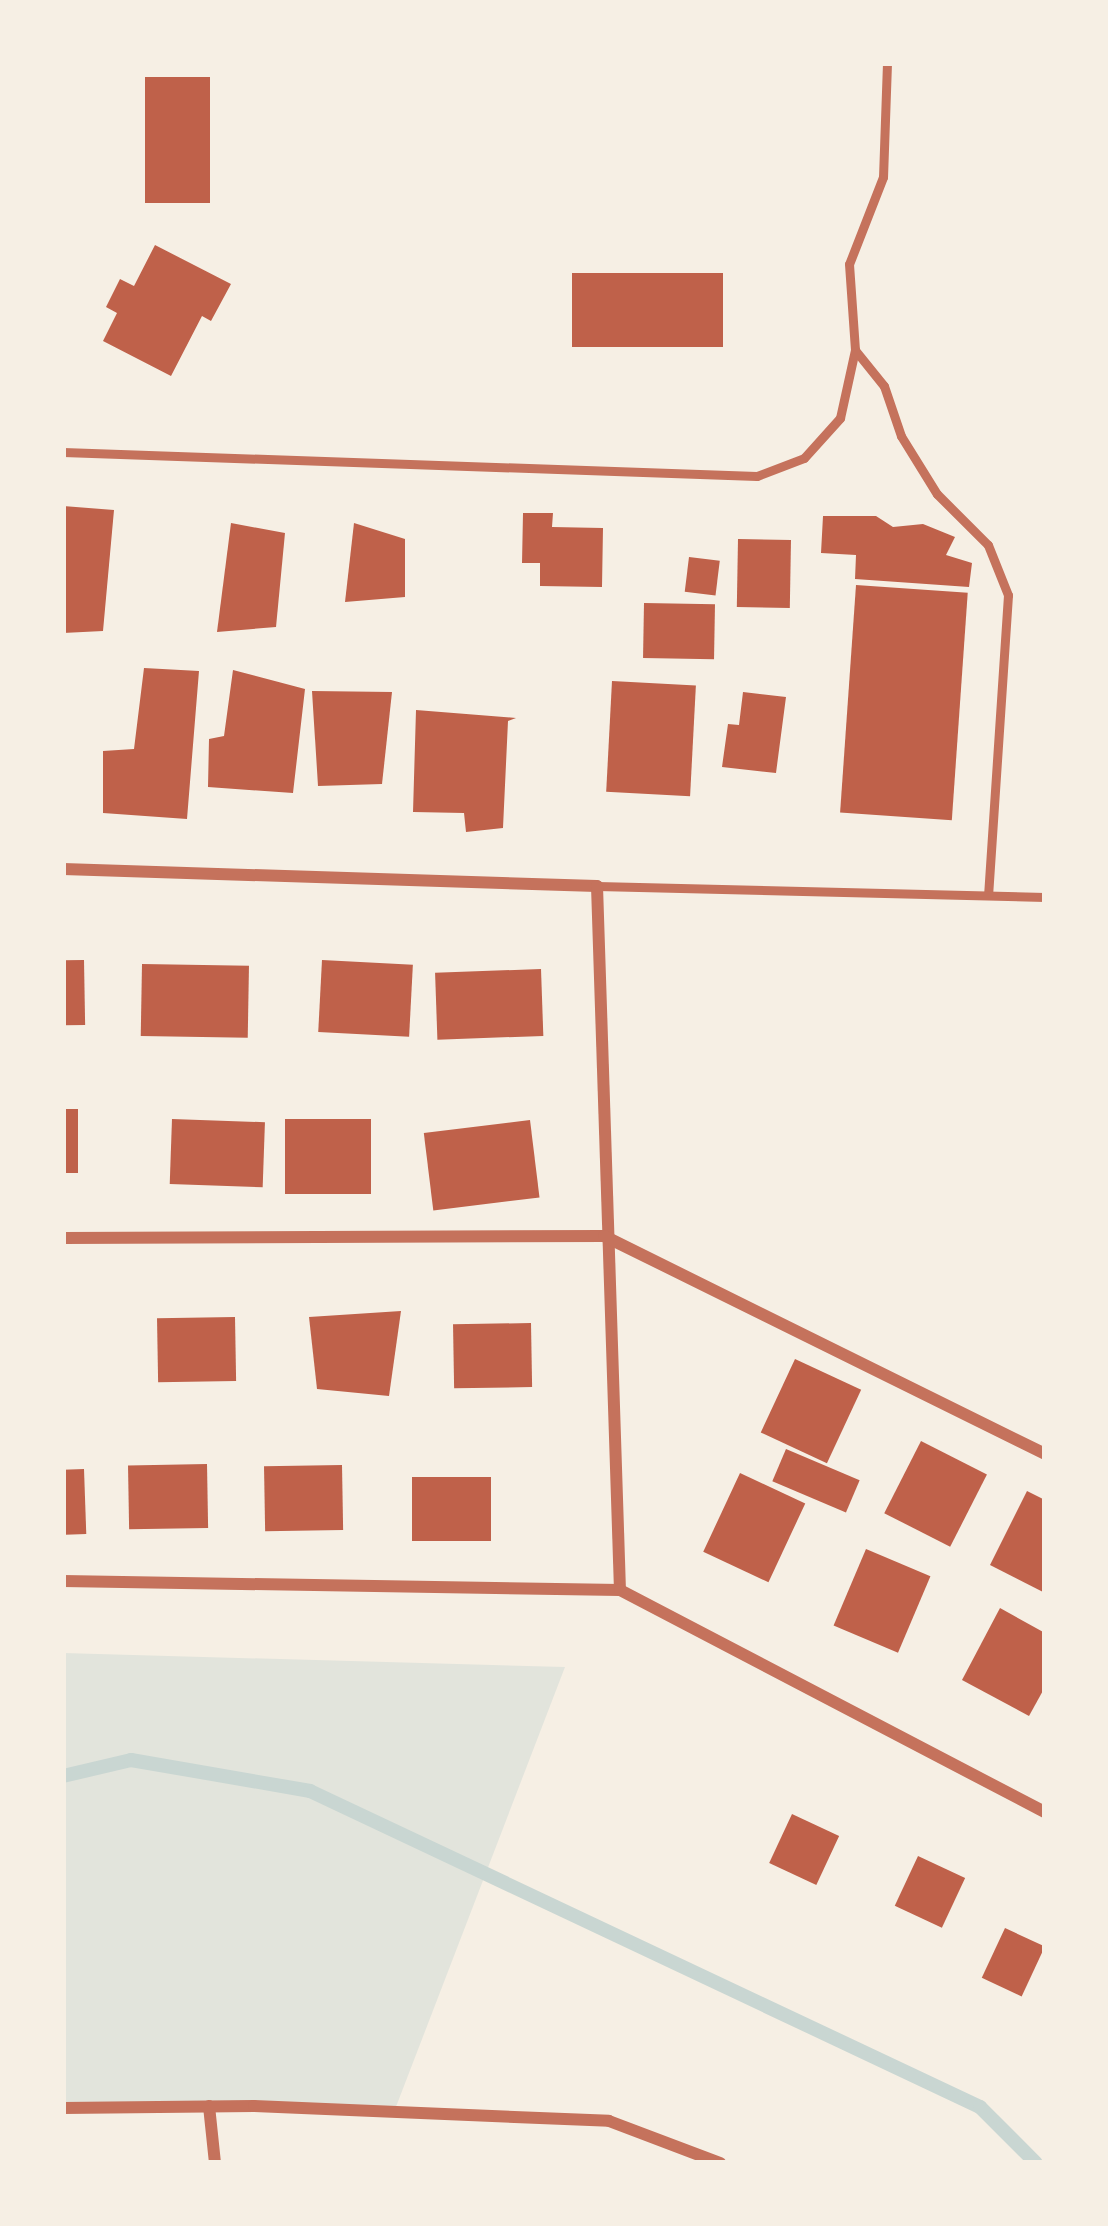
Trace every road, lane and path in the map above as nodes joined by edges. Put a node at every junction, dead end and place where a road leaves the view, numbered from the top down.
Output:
1 (886, 63) edge
2 (855, 350) junction
3 (63, 452) edge
4 (63, 869) edge
5 (597, 886) junction
6 (988, 894) junction
7 (1045, 897) edge
8 (604, 1236) junction
9 (63, 1238) edge
10 (1045, 1454) edge
11 (63, 1581) edge
12 (620, 1590) junction
13 (1045, 1812) edge
14 (209, 2107) junction
15 (63, 2108) edge
16 (215, 2163) edge
17 (720, 2163) edge

1 - 2 lane
2 - 3 lane
2 - 6 lane
4 - 5 street
5 - 6 lane
5 - 8 street
6 - 7 lane
8 - 9 street
8 - 10 street
8 - 12 street
11 - 12 street
12 - 13 street
14 - 15 street
14 - 16 street
14 - 17 street

